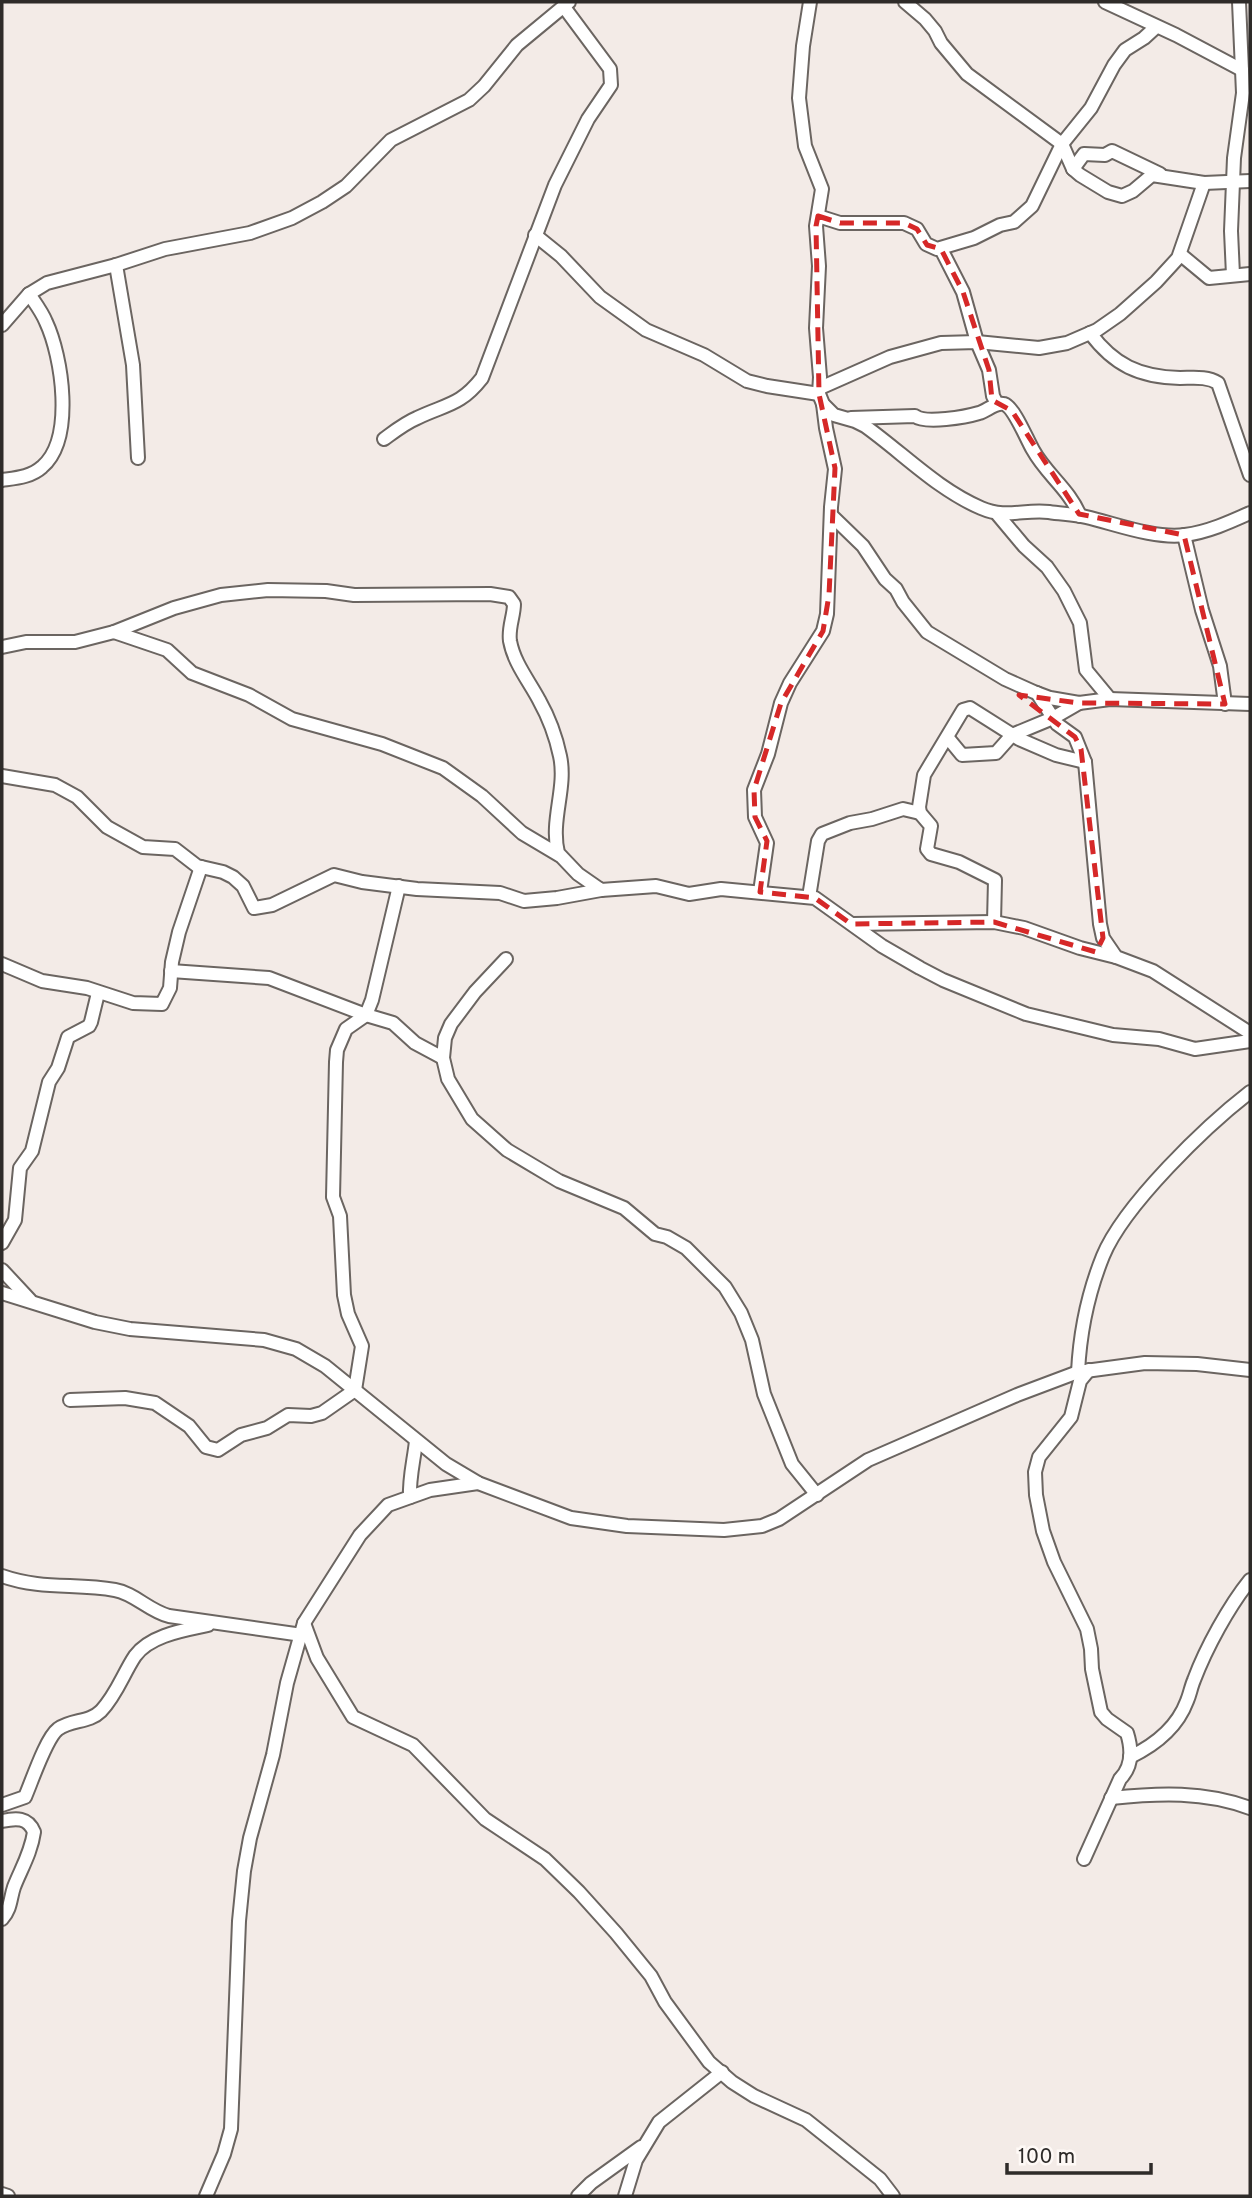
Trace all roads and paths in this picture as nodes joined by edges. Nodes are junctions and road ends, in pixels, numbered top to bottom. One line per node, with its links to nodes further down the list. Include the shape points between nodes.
1 (810, 2): 15 (street, via 799,99 805,146 822,186)
2 (905, 2): 9 (street, via 925,19 967,74)
3 (1106, 2): 6 (street)
4 (1239, 2): 7 (street)
5 (566, 4): 16 (street, via 610,69 611,85 577,140); 19 (street, via 517,45 469,100 391,140 346,186 322,202 269,227 165,249)
6 (1156, 27): 7 (street); 9 (street, via 1125,50 1091,108)
7 (1242, 70): 8 (street)
8 (1247, 95): 12 (street, via 1236,134)
9 (1062, 144): 10 (street); 17 (street, via 1027,212 1014,222)
10 (1073, 169): 11 (street, via 1122,196 1147,178); 11 (street, via 1084,154 1105,156 1112,151)
11 (1161, 175): 14 (street)
12 (1234, 181): 13 (street); 14 (street); 21 (street)
13 (1250, 181)
14 (1204, 183): 18 (street)
15 (818, 216): 17 (street, via 840,223 904,223 917,229 929,246); 26 (street, via 816,328)
16 (535, 235): 26 (street, via 600,297 646,330 704,355 747,381); 29 (street, via 482,379 453,405 420,416)
17 (942, 248): 25 (street, via 963,292)
18 (1180, 254): 21 (street, via 1209,278); 24 (street, via 1120,314)
19 (116, 265): 22 (street, via 47,283); 30 (street, via 133,365)
20 (1250, 274): 21 (street)
21 (1233, 275)
22 (29, 294): 23 (street); 32 (street, via 47,323 53,344 62,422 45,464 27,476)
23 (2, 325)
24 (1090, 333): 25 (street, via 1057,347); 31 (street, via 1118,363 1151,374 1218,383)
25 (977, 342): 26 (street, via 941,343 890,357); 27 (street)
26 (821, 395): 28 (street, via 834,415); 35 (street, via 835,469)
27 (997, 404): 28 (street, via 980,413 936,420 915,416); 36 (street, via 1012,411 1032,450 1070,496)
28 (848, 418): 34 (street, via 886,441 933,481)
29 (384, 439)
30 (138, 458)
31 (1250, 475)
32 (2, 480)
33 (1250, 513): 37 (street)
34 (998, 515): 36 (street, via 1046,512); 41 (street, via 1064,591 1080,623 1086,670)
35 (831, 516): 40 (street, via 863,546 927,632); 55 (street, via 826,623 781,703 754,790 755,817 767,843)
36 (1080, 516): 37 (street, via 1163,535)
37 (1184, 535): 43 (street, via 1220,666)
38 (114, 632): 39 (street, via 75,642); 51 (street, via 167,650 192,673 249,695 292,719 382,744 443,768 522,832); 51 (street, via 213,597 268,590 509,597 514,604 512,646 560,755)
39 (2, 647)
40 (1037, 693): 42 (street); 45 (street)
41 (1111, 699): 42 (street); 43 (street)
42 (1079, 703): 45 (street)
43 (1225, 704): 44 (street)
44 (1250, 704)
45 (1053, 718): 46 (street); 48 (street, via 1075,737)
46 (1012, 735): 47 (street, via 996,753 976,756 962,755); 47 (street, via 970,708 962,711); 48 (street)
47 (948, 738): 50 (street, via 924,775)
48 (1085, 762): 59 (street)
49 (2, 776): 52 (street, via 55,785 85,803 107,827 143,847 175,849)
50 (920, 813): 56 (street, via 902,809 822,834); 57 (street, via 931,826 929,852 995,880)
51 (559, 855): 54 (street)
52 (201, 867): 53 (street, via 239,881 254,908 272,905 334,876); 64 (street)
53 (399, 886): 54 (street, via 500,893 524,901); 66 (street)
54 (601, 890): 55 (street, via 648,886 690,894 721,889)
55 (760, 892): 56 (street)
56 (809, 897): 58 (street)
57 (994, 922): 58 (street); 60 (street)
58 (851, 924): 68 (street, via 932,974 1026,1014 1195,1049)
59 (1103, 938): 60 (street); 61 (street)
60 (1096, 952): 61 (street)
61 (1116, 957): 67 (street, via 1153,971)
62 (506, 959): 69 (street, via 457,1014 445,1038)
63 (2, 964): 65 (street, via 42,981)
64 (171, 971): 65 (street, via 170,988 162,1004 133,1003); 66 (street, via 269,978)
65 (98, 993): 71 (street, via 89,1026 68,1037 49,1083 32,1151 20,1168 15,1220)
66 (366, 1015): 69 (street, via 394,1023 415,1044); 77 (street, via 346,1030 336,1062 333,1197 340,1216 344,1295 362,1346)
67 (1250, 1033)
68 (1250, 1041)
69 (443, 1058): 81 (street, via 444,1069 472,1119 492,1139 559,1181 629,1211 655,1234 686,1248 725,1287 752,1340 764,1394 792,1464)
70 (1250, 1092): 76 (street, via 1156,1181 1104,1254 1084,1318)
71 (2, 1242)
72 (2, 1270): 74 (street)
73 (2, 1293): 74 (street)
74 (31, 1300): 77 (street, via 130,1329 279,1343 325,1366)
75 (1250, 1370): 76 (street, via 1145,1363)
76 (1084, 1371): 81 (street, via 868,1460); 87 (street, via 1071,1417 1040,1457 1036,1495 1054,1562 1087,1629 1101,1712 1127,1733)
77 (355, 1390): 78 (street, via 322,1413 288,1415 218,1450 206,1447 188,1426 155,1403 125,1398); 79 (street)
78 (70, 1400)
79 (416, 1441): 80 (street); 82 (street)
80 (478, 1483): 81 (street, via 595,1523 724,1530 762,1526); 82 (street)
81 (817, 1495)
82 (410, 1497): 86 (street, via 388,1505 359,1535)
83 (2, 1576): 85 (street, via 36,1586 120,1591 159,1613)
84 (1250, 1580): 87 (street, via 1229,1610 1184,1710 1152,1747)
85 (215, 1623): 86 (street); 89 (street, via 162,1638 140,1650 112,1699 92,1718 58,1729 25,1797)
86 (303, 1629): 94 (street, via 353,1717 413,1745 485,1819 553,1867 616,1933 709,2062); 98 (street, via 244,1871 231,2129)
87 (1130, 1757): 88 (street, via 1127,1772)
88 (1111, 1798): 90 (street, via 1175,1793); 92 (street)
89 (2, 1805)
90 (1250, 1808)
91 (2, 1821): 93 (street, via 22,1819 34,1832)
92 (1084, 1859)
93 (2, 1919)
94 (722, 2072): 95 (street, via 659,2122); 101 (street, via 754,2096 806,2120 880,2179)
95 (642, 2146): 99 (street); 100 (street)
96 (2, 2194): 97 (street)
97 (8, 2196)
98 (206, 2196)
99 (578, 2196)
100 (625, 2196)
101 (893, 2196)

